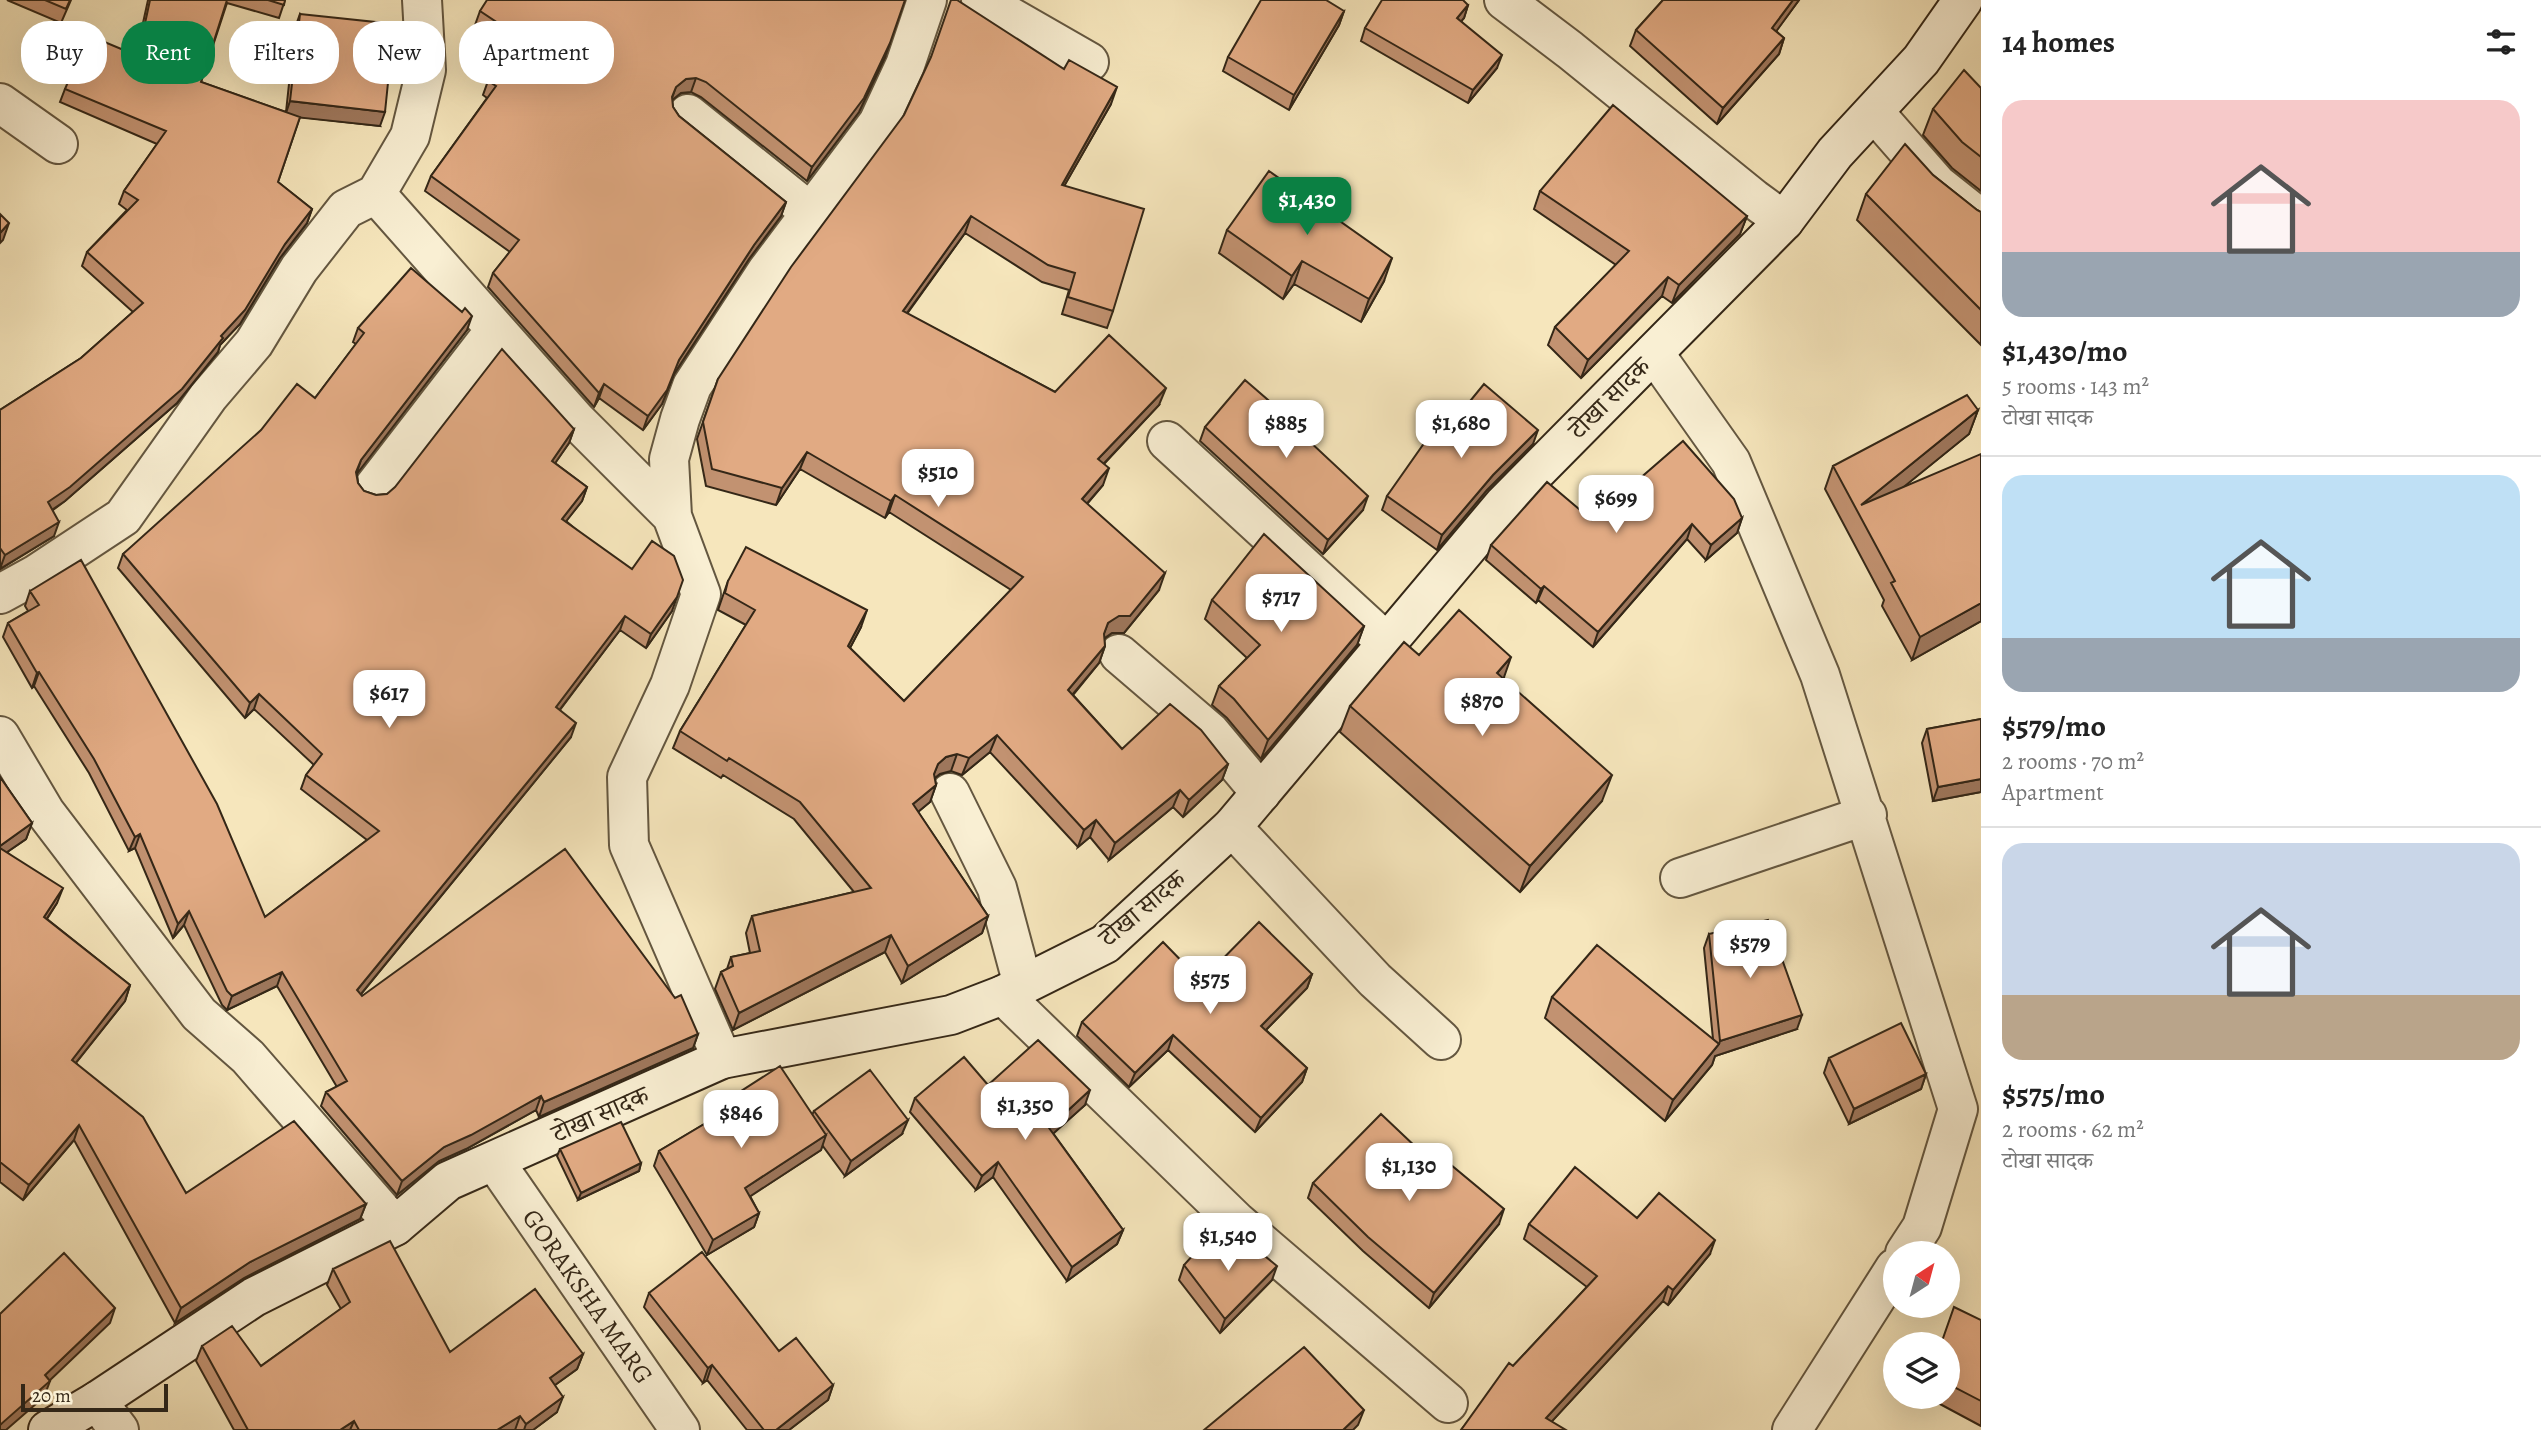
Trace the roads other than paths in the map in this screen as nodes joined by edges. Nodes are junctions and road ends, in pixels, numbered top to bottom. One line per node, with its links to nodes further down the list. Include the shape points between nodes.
1 (422, 0): 11 (street, via 426,70 410,136)
2 (927, 0): 12 (street, via 905,65 878,122)
3 (981, 0): 6 (street)
4 (1504, 0): 14 (street)
5 (1963, 0): 8 (street, टोखा सादक, via 1921,60)
6 (1089, 62)
7 (0, 103): 10 (street)
8 (1874, 112): 13 (street, via 1937,184); 14 (street, टोखा सादक, via 1835,153)
9 (688, 114): 12 (street)
10 (58, 144)
11 (376, 194): 15 (street); 20 (street, via 346,209 306,259 254,343 208,397 123,517)
12 (810, 212): 19 (street, via 692,386 669,459)
13 (1981, 219)
14 (1784, 220): 16 (street, टोखा सादक)
15 (495, 330): 18 (street); 19 (street)
16 (1654, 353): 21 (street, टोखा सादक, via 1504,504); 26 (street, via 1731,462 1820,675)
17 (1167, 441): 21 (street)
18 (373, 488)
19 (672, 516): 31 (street, via 701,594 670,685 627,777 629,845)
20 (0, 593)
21 (1387, 643): 25 (street, टोखा सादक)
22 (1119, 654): 25 (street, via 1210,732)
23 (0, 736): 33 (street, via 46,812 199,1014 248,1057)
24 (950, 793): 29 (street, via 997,888)
25 (1261, 793): 27 (street, टोखा सादक)
26 (1867, 815): 28 (street); 34 (street, via 1958,1109 1922,1227)
27 (1232, 827): 29 (street, टोखा सादक, via 1105,944); 30 (street, via 1375,980)
28 (1680, 878)
29 (1013, 990): 31 (street, टोखा सादक, via 951,1015); 36 (street, via 1237,1222)
30 (1441, 1040)
31 (722, 1059): 32 (street, टोखा सादक)
32 (495, 1162): 33 (street, टोखा सादक, via 448,1181); 39 (street, GORAKSHA MARG)
33 (395, 1226): 37 (street, टोखा सादक, via 254,1297)
34 (1913, 1241)
35 (1883, 1287): 40 (street)
36 (1448, 1403)
37 (108, 1415): 38 (street, टोखा सादक)
38 (48, 1430)
39 (680, 1430)
40 (1793, 1430)

